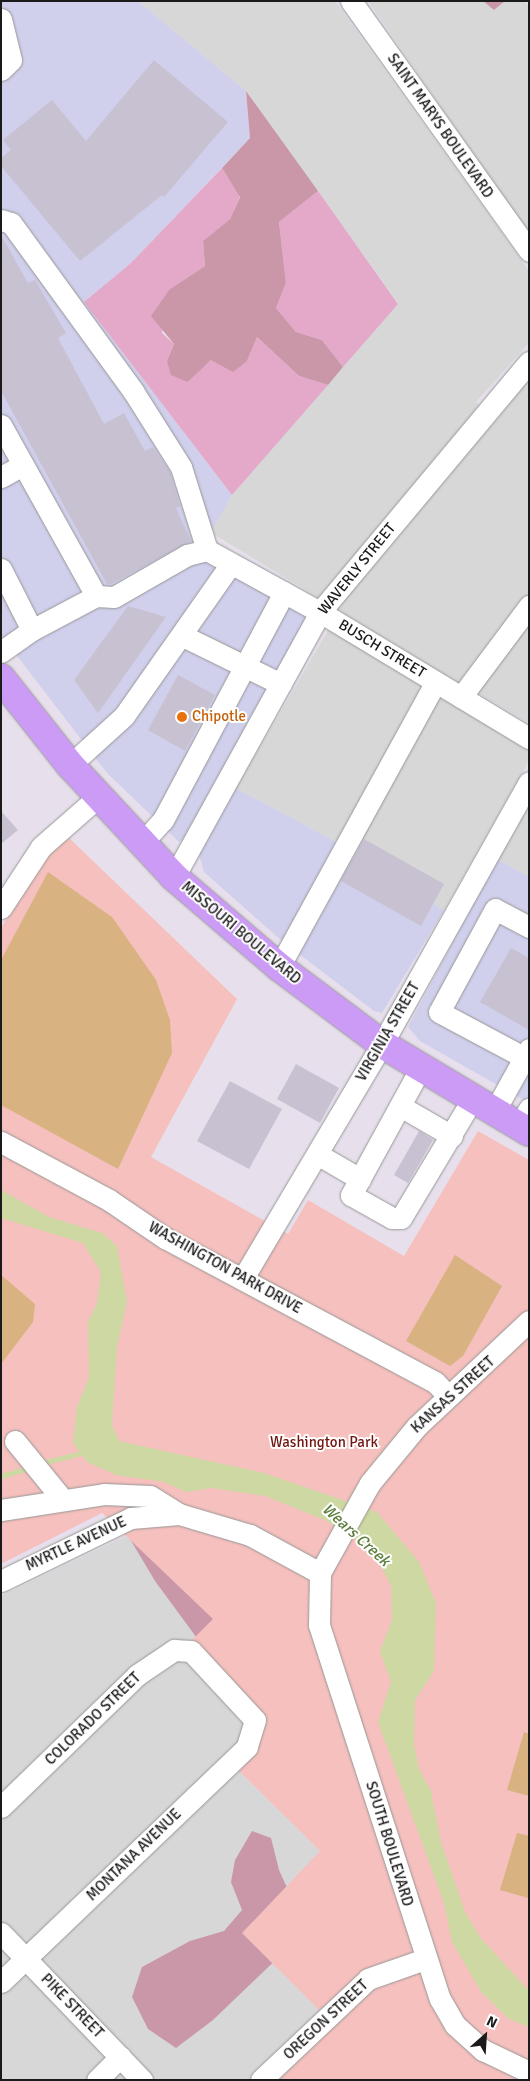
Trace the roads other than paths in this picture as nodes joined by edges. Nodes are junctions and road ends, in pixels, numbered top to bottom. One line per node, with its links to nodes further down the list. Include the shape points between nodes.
1 (354, 3): 5 (street, SAINT MARYS BOULEVARD)
2 (1, 19): 3 (street)
3 (6, 65)
4 (1, 220): 10 (street, via 18,233 133,391 176,459)
5 (529, 251)
6 (529, 362): 16 (street, WAVERLY STREET)
7 (1, 425): 8 (street)
8 (23, 465): 9 (street); 14 (street)
9 (1, 476)
10 (207, 550): 11 (street, BUSCH STREET); 14 (street, via 187,555 114,597)
11 (231, 564): 13 (street, BUSCH STREET); 18 (street)
12 (1, 569): 17 (street)
13 (284, 592): 16 (street, BUSCH STREET); 20 (street)
14 (96, 596): 17 (street)
15 (529, 606): 24 (street)
16 (320, 612): 21 (street, BUSCH STREET); 22 (street, WAVERLY STREET)
17 (32, 630): 19 (street)
18 (183, 636): 20 (street); 26 (street, via 124,716)
19 (1, 652)
20 (242, 668): 22 (street); 29 (street, via 163,820)
21 (436, 682): 24 (street, BUSCH STREET); 35 (street)
22 (280, 684): 30 (street, WAVERLY STREET)
23 (3, 686): 26 (main road, MISSOURI BOULEVARD)
24 (461, 697): 25 (street, BUSCH STREET)
25 (529, 738)
26 (70, 765): 28 (main road, MISSOURI BOULEVARD)
27 (529, 782): 31 (street, VIRGINIA STREET)
28 (98, 797): 29 (main road, MISSOURI BOULEVARD); 32 (street, via 41,847)
29 (142, 843): 30 (main road, MISSOURI BOULEVARD)
30 (174, 877): 35 (main road, MISSOURI BOULEVARD)
31 (467, 893): 33 (street); 36 (street, VIRGINIA STREET)
32 (1, 908)
33 (495, 909): 34 (street); 37 (street)
34 (529, 927)
35 (279, 967): 38 (main road, MISSOURI BOULEVARD)
36 (424, 968): 37 (street); 38 (street, VIRGINIA STREET)
37 (454, 985): 39 (street, via 439,1012)
38 (382, 1044): 40 (main road, MISSOURI BOULEVARD); 46 (street, VIRGINIA STREET)
39 (527, 1056): 42 (street)
40 (420, 1069): 41 (street); 42 (main road, MISSOURI BOULEVARD)
41 (400, 1106): 44 (street); 47 (street)
42 (483, 1106): 43 (main road, MISSOURI BOULEVARD); 44 (street)
43 (525, 1122)
44 (452, 1136): 47 (street, via 401,1218 392,1218 351,1195)
45 (1, 1142): 48 (street, WASHINGTON PARK DRIVE, via 109,1200 165,1238)
46 (317, 1154): 47 (street); 48 (street, VIRGINIA STREET)
47 (360, 1179)
48 (243, 1278): 50 (street, WASHINGTON PARK DRIVE, via 435,1382)
49 (529, 1321): 50 (street, KANSAS STREET, via 508,1345)
50 (448, 1396): 55 (street, KANSAS STREET, via 370,1483)
51 (15, 1441): 52 (street)
52 (63, 1500): 53 (street); 54 (street, via 104,1494 150,1496)
53 (1, 1510)
54 (179, 1514): 55 (street, MYRTLE AVENUE, via 250,1535); 56 (street, MYRTLE AVENUE, via 131,1518)
55 (320, 1574): 61 (street, SOUTH BOULEVARD, via 320,1625)
56 (1, 1581)
57 (255, 1720): 58 (street, COLORADO STREET, via 191,1651 174,1650 137,1675); 60 (street, MONTANA AVENUE, via 247,1746)
58 (1, 1807)
59 (1, 1933): 60 (street, PIKE STREET)
60 (26, 1959): 62 (street, MONTANA AVENUE); 63 (street, PIKE STREET)
61 (424, 1959): 64 (street, SOUTH BOULEVARD, via 455,2026 483,2050); 67 (street, OREGON STREET, via 368,1979)
62 (1, 1982)
63 (120, 2057): 65 (street); 66 (street, PIKE STREET)
64 (529, 2072)
65 (97, 2080)
66 (142, 2080)
67 (260, 2080)

